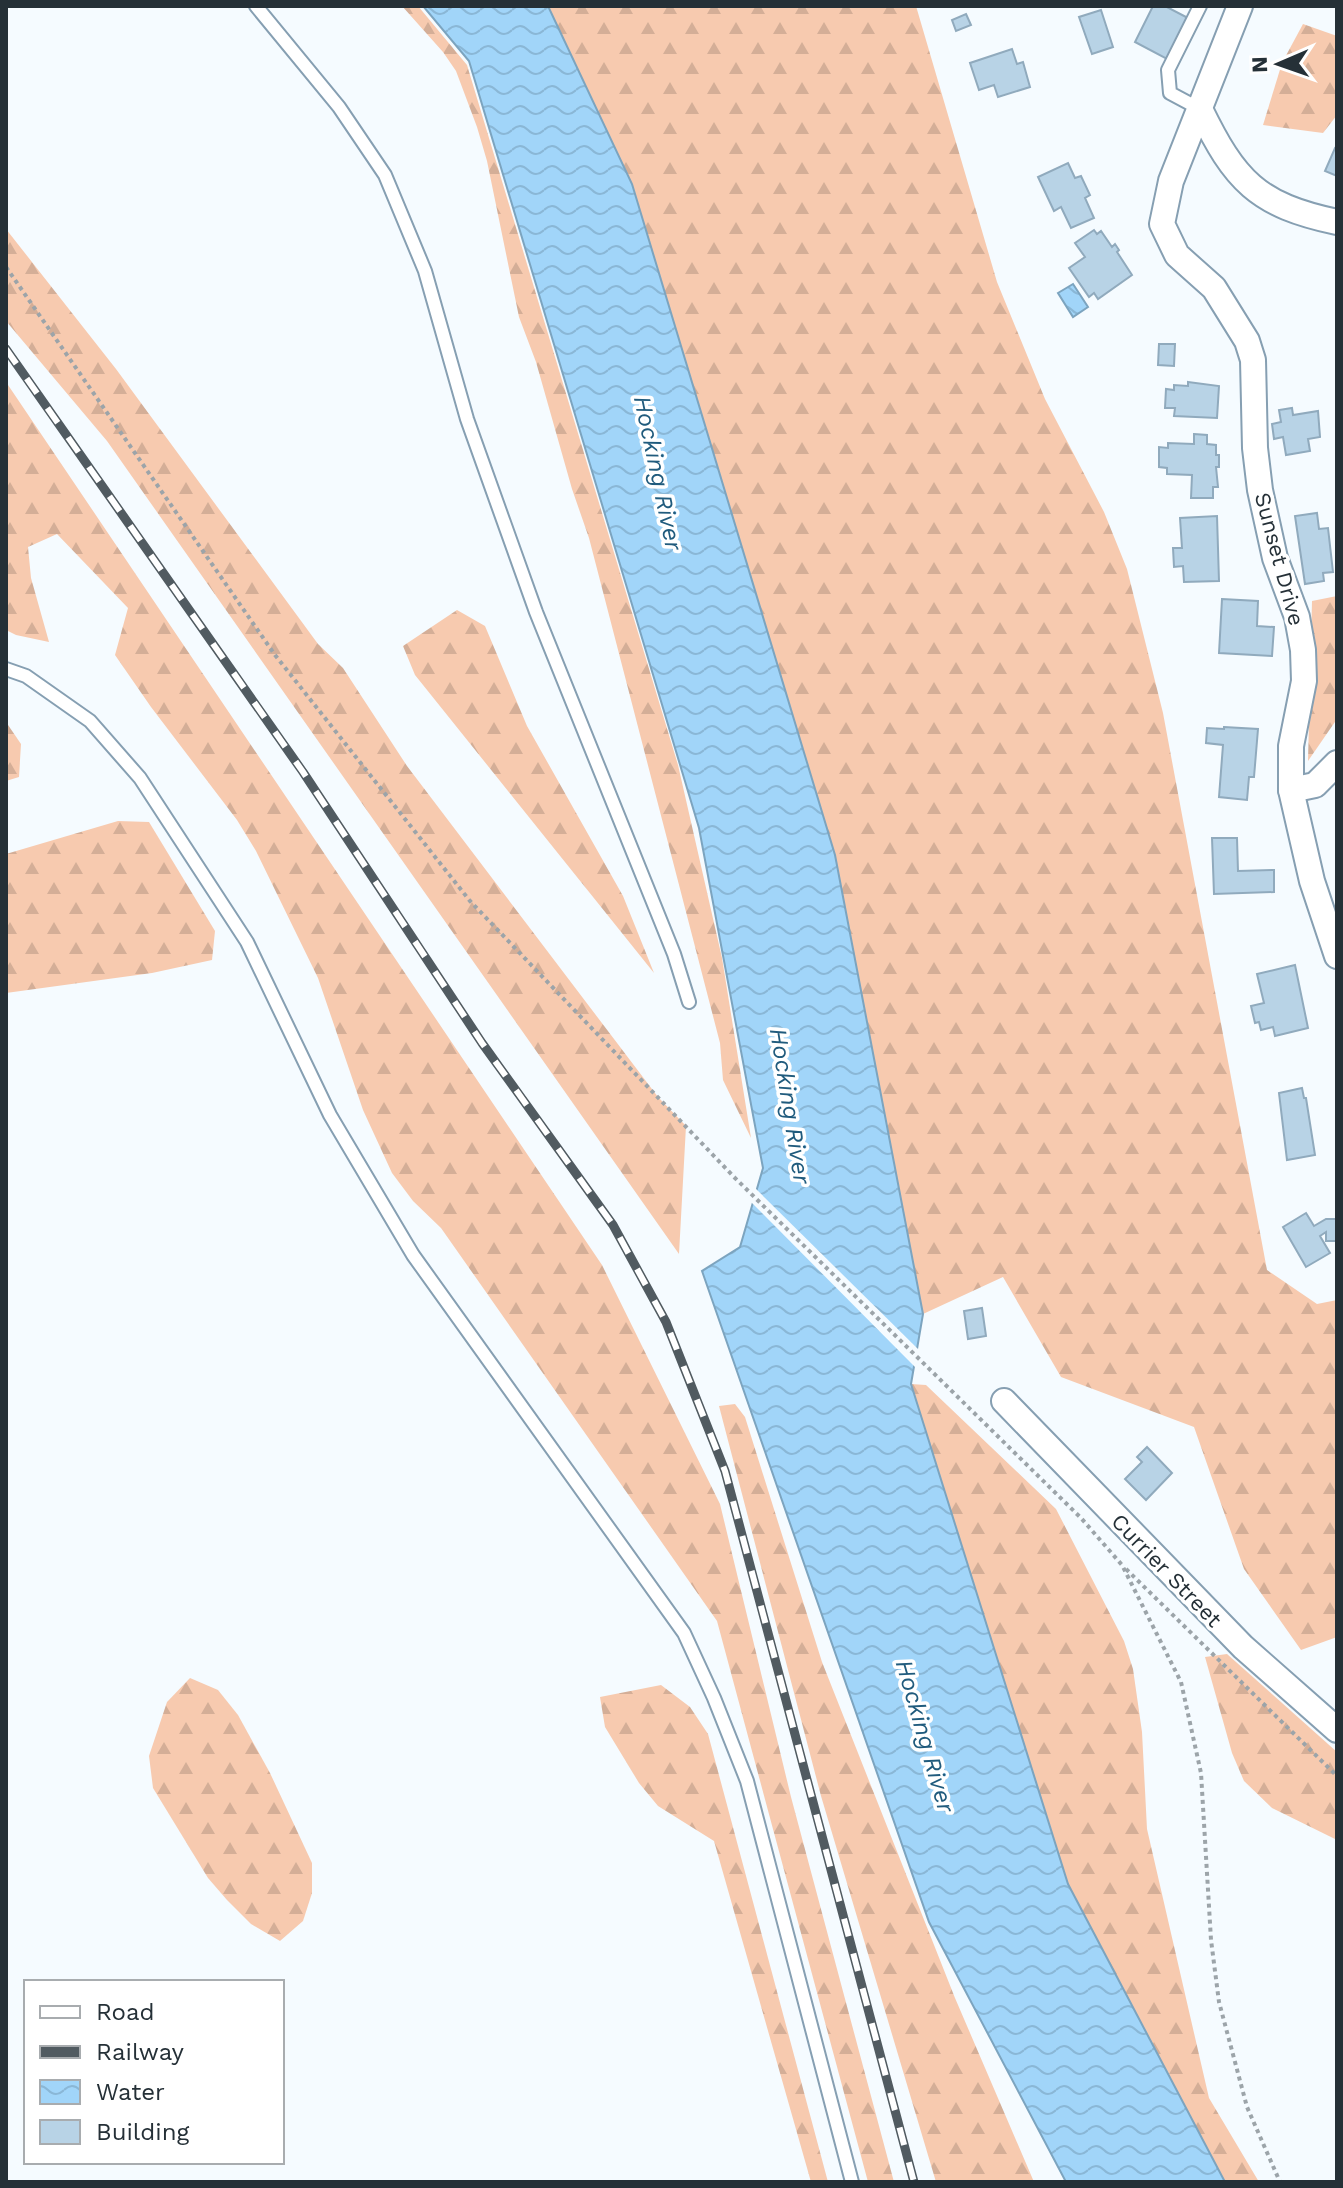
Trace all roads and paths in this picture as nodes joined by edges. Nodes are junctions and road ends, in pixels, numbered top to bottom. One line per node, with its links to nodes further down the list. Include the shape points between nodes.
1 (256, 6): 11 (lane, via 339,107 385,175 425,271 467,419 536,612)
2 (1200, 6): 4 (lane, via 1168,70 1170,93)
3 (1236, 7): 4 (street, Sunset Drive)
4 (1200, 109): 5 (street, via 1218,146 1258,193 1309,216); 9 (street, Sunset Drive, via 1171,181 1162,224 1177,255 1214,288 1253,360 1260,490 1303,650)
5 (1337, 222)
6 (6, 267): 13 (path, via 275,655 470,901 735,1178 1081,1518)
7 (6, 669): 16 (lane, via 26,676 90,721 140,778 247,942 330,1115 413,1255 684,1633 747,1781)
8 (1337, 763): 9 (street, via 1315,785)
9 (1291, 790): 10 (street, Sunset Drive, via 1308,867)
10 (1337, 956)
11 (689, 1002)
12 (1004, 1401): 14 (street, Currier Street, via 1243,1647)
13 (1122, 1565): 15 (path); 17 (path, via 1181,1682 1201,1773 1219,2002 1247,2107)
14 (1337, 1730)
15 (1337, 1776)
16 (852, 2182)
17 (1280, 2182)

